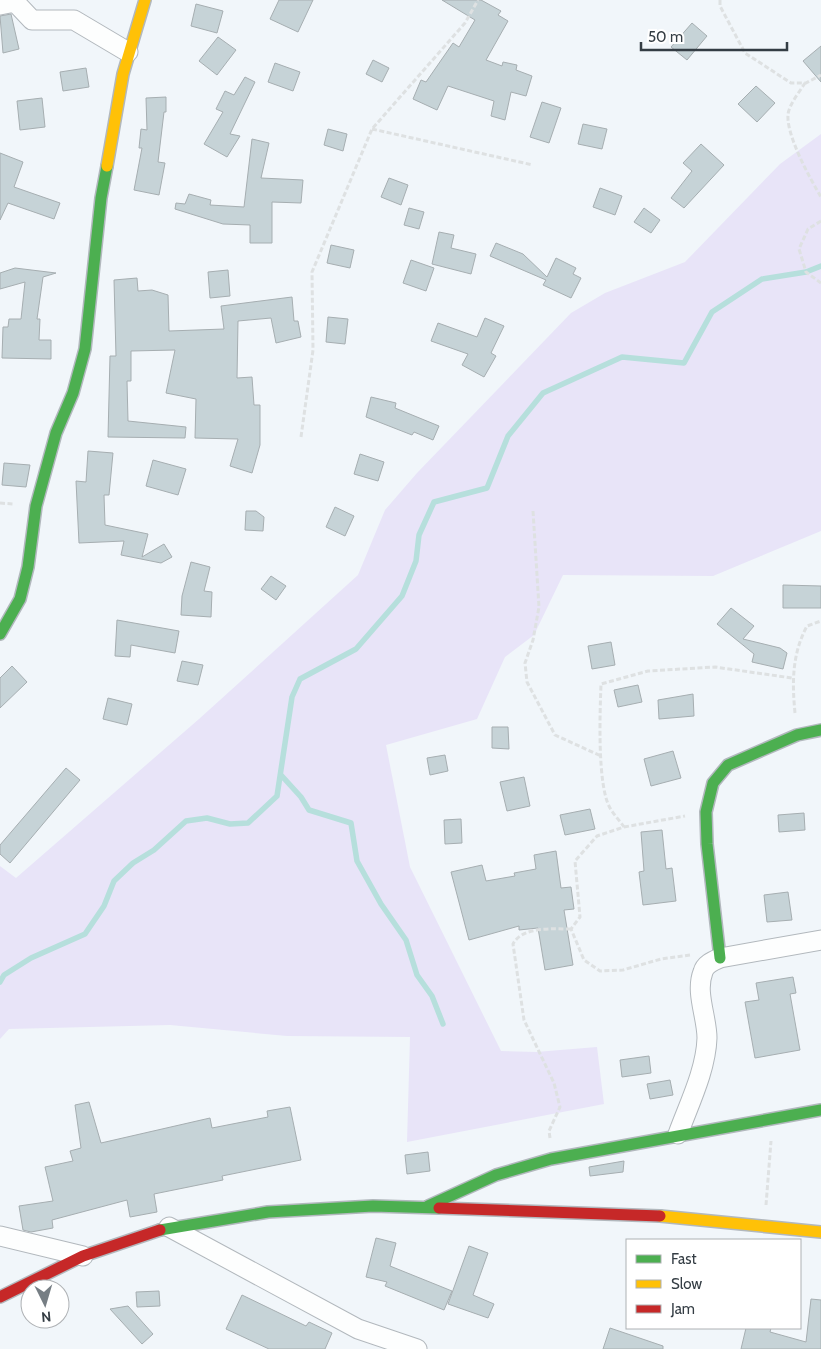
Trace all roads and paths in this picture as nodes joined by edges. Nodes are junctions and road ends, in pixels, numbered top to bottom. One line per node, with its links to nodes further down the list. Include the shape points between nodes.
1 (145, 0): 5 (street)
2 (478, 0): 8 (path, via 465,23)
3 (720, 0): 7 (path, via 720,6 745,53 791,83)
4 (0, 5): 5 (street, via 15,2 32,20 74,20)
5 (128, 52): 16 (street, via 101,198 85,349 73,392 56,432 36,506 20,599)
6 (821, 75): 7 (path)
7 (806, 82): 10 (path, via 788,111 789,130 807,175)
8 (372, 129): 9 (path); 13 (path, via 312,272 312,350)
9 (532, 165)
10 (821, 198)
11 (821, 221): 12 (path, via 808,229 799,249 806,272)
12 (821, 284)
13 (301, 437)
14 (533, 511): 20 (path, via 539,607 525,663 527,682 555,735)
15 (821, 621): 17 (path, via 807,626 798,642)
16 (0, 634)
17 (792, 678): 19 (path); 20 (path, via 715,667 648,671 601,684 599,731)
18 (821, 730): 19 (street)
19 (798, 735): 21 (street, via 728,765 713,783)
20 (602, 756): 22 (path, via 609,807)
21 (706, 812): 22 (path); 25 (street)
22 (624, 827): 23 (path, via 597,836 575,861 580,917)
23 (571, 929): 25 (path, via 584,960 600,971 623,970 662,959); 28 (path, via 533,932 516,939 513,944 524,1020 554,1082 560,1107)
24 (821, 940): 25 (street)
25 (719, 951): 29 (street, via 702,972 707,1036 705,1059)
26 (821, 1110): 27 (street)
27 (772, 1119): 29 (street); 31 (path)
28 (549, 1131)
29 (678, 1134): 30 (street, via 551,1159 496,1175)
30 (423, 1208): 31 (street, via 688,1216); 32 (street, via 373,1206 268,1212)
31 (764, 1225): 33 (street)
32 (169, 1227): 35 (street); 37 (street, via 358,1329)
33 (821, 1232)
34 (0, 1236): 35 (street)
35 (83, 1256): 36 (street)
36 (0, 1297)
37 (416, 1349)

